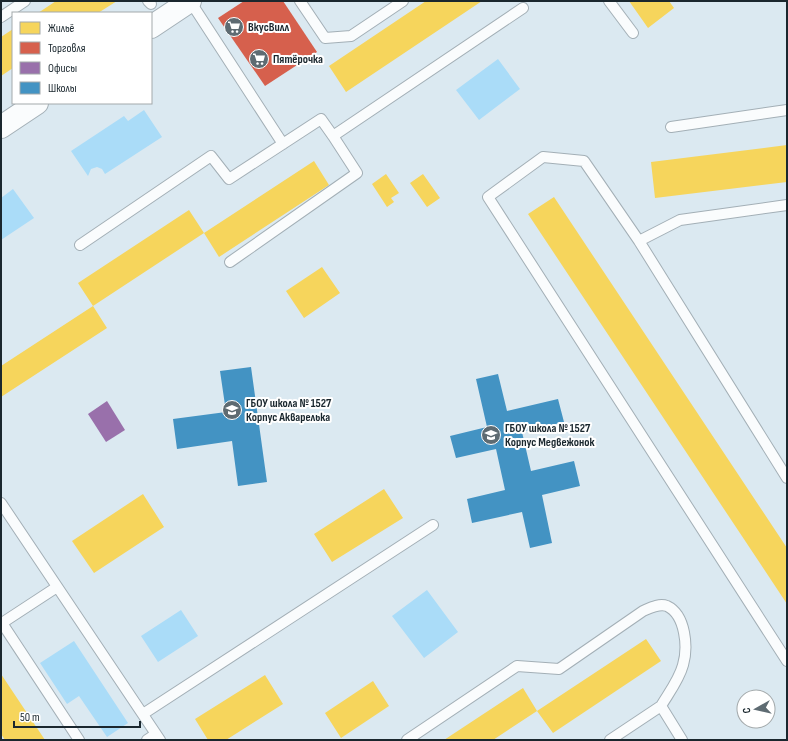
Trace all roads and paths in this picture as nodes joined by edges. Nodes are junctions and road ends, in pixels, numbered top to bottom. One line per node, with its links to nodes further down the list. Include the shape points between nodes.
1 (25, 1): 7 (lane)
2 (190, 1): 8 (street); 15 (lane)
3 (300, 1): 4 (lane, via 325,38 350,36)
4 (403, 1)
5 (609, 1): 9 (lane)
6 (523, 8): 14 (lane)
7 (1, 16)
8 (152, 26)
9 (633, 33)
10 (36, 104): 12 (street)
11 (787, 110): 13 (lane)
12 (1, 127)
13 (671, 127)
14 (333, 136): 15 (lane, via 321,119); 19 (lane, via 357,173)
15 (283, 144): 18 (lane, via 229,179 211,156)
16 (787, 205): 17 (lane, via 680,220)
17 (639, 240): 20 (lane); 25 (lane, via 584,161 543,157 488,197)
18 (80, 245)
19 (230, 262)
20 (787, 478)
21 (1, 504): 23 (lane)
22 (433, 525): 27 (lane)
23 (57, 587): 24 (lane); 27 (lane)
24 (2, 623): 29 (lane)
25 (787, 661)
26 (660, 706): 31 (lane, via 683,666 685,634 679,618 667,606 656,605 643,611 559,669 517,666); 32 (lane); 33 (lane)
27 (143, 714): 28 (lane)
28 (158, 737): 30 (lane)
29 (79, 740)
30 (147, 740)
31 (407, 740)
32 (610, 740)
33 (682, 740)

